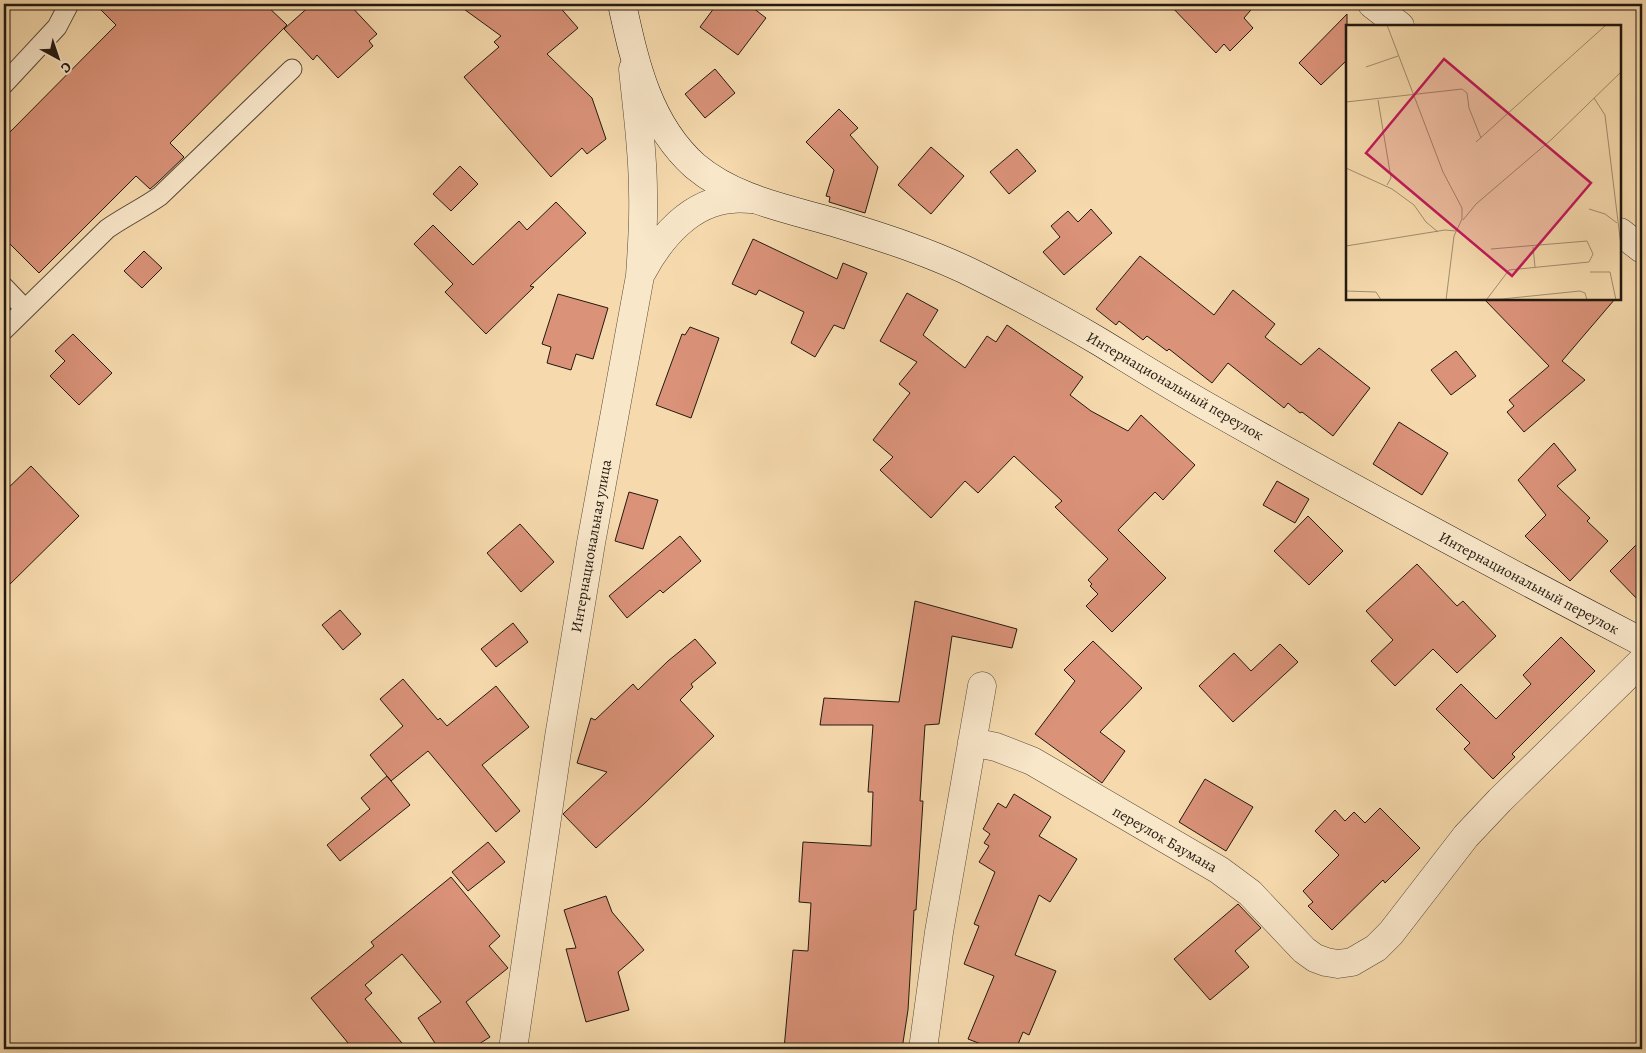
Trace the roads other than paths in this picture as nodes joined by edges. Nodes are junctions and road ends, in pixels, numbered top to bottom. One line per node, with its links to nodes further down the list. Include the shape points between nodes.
1 (69, 4): 7 (lane, via 58,27)
2 (622, 4): 5 (street, Интернациональная улица)
3 (1372, 4): 4 (street)
4 (1399, 25)
5 (630, 41): 8 (street, Интернациональная улица, via 648,100 669,137); 12 (street, Интернациональная улица, via 643,182)
6 (292, 68): 14 (lane, via 160,196 108,229)
7 (4, 84)
8 (694, 164): 9 (street, Интернациональный переулок, via 719,183)
9 (753, 199): 12 (street, via 717,202 688,216 663,239); 16 (street, Интернациональный переулок, via 873,235 976,275 1097,340 1203,404 1361,492)
10 (1621, 233): 11 (street)
11 (1642, 249)
12 (640, 276): 20 (street, Интернациональная улица, via 590,543)
13 (4, 287): 14 (lane)
14 (25, 308): 15 (lane)
15 (4, 330)
16 (1642, 642)
17 (1642, 661): 19 (street, переулок Баумана, via 1473,828 1376,948 1352,962 1338,964 1315,958 1304,950 1250,893 1219,870 1032,761)
18 (982, 686): 19 (street)
19 (972, 742): 21 (street, via 939,932)
20 (513, 1049)
21 (923, 1049)

